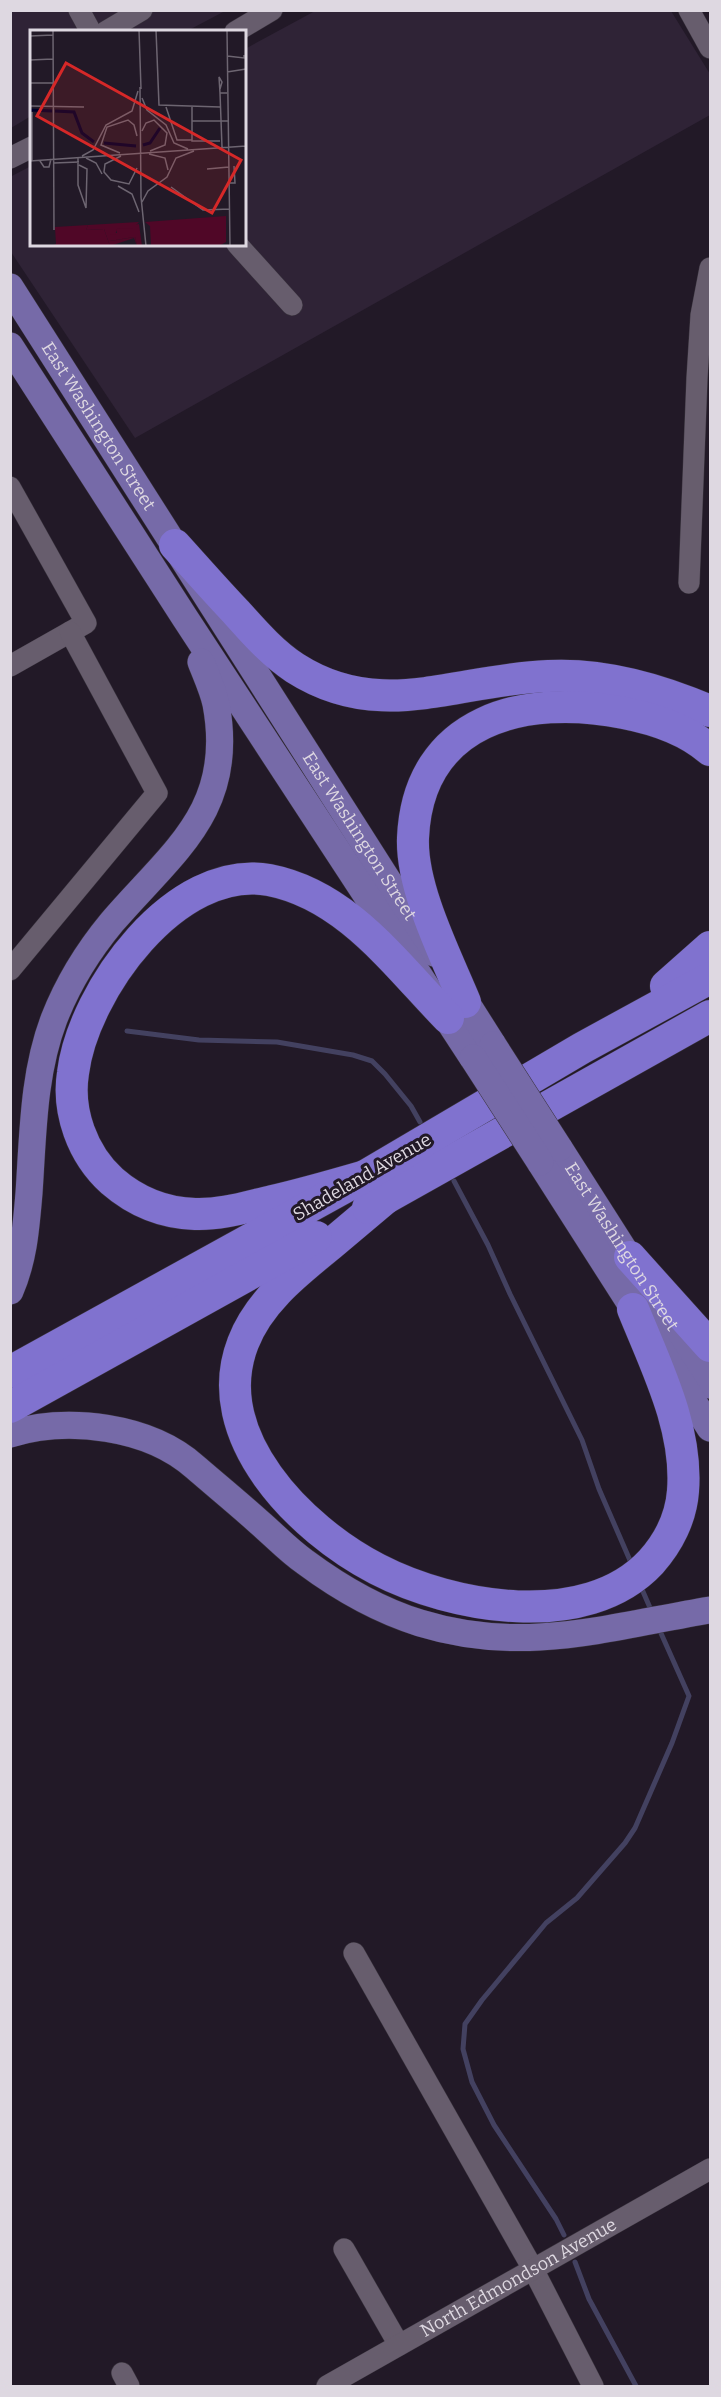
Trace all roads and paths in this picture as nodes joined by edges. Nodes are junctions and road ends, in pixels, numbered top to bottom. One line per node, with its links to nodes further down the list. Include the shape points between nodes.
1 (79, 10): 5 (street)
2 (142, 10): 6 (street)
3 (272, 10): 7 (street)
4 (688, 10): 8 (street)
5 (90, 30)
6 (108, 30)
7 (238, 30)
8 (711, 48)
9 (30, 148): 10 (street)
10 (10, 158)
11 (239, 246): 14 (street)
12 (711, 268): 18 (street, via 701,315)
13 (10, 287): 17 (main road, East Washington Street)
14 (292, 304)
15 (10, 346): 19 (main road, East Washington Street)
16 (10, 488): 20 (street, via 86,623)
17 (175, 545): 22 (highway, via 279,656 315,678 353,693 407,696 518,677 573,676 650,688); 27 (main road, East Washington Street)
18 (689, 583)
19 (185, 618): 27 (main road, East Washington Street); 35 (main road, via 215,701 220,741 216,779 206,809 189,836 96,943 54,1020 40,1067 26,1236)
20 (70, 632): 21 (street); 25 (street, via 157,793)
21 (10, 666)
22 (711, 711)
23 (711, 750): 27 (highway, via 658,722 581,707 534,708 499,715 468,731 450,747 432,768 424,787 413,841 423,895)
24 (711, 947): 30 (highway)
25 (10, 970)
26 (711, 978): 30 (highway, Shadeland Avenue)
27 (456, 1010): 32 (main road, East Washington Street, bridge); 33 (highway, via 332,905 300,889 252,879 213,886 192,896 148,931 127,955 83,1034 72,1072 74,1115 86,1148 99,1168 135,1198 168,1211 211,1214 284,1199)
28 (711, 1016): 31 (highway, Shadeland Avenue)
29 (711, 1033): 31 (highway)
30 (582, 1048): 33 (highway, Shadeland Avenue)
31 (617, 1069): 33 (highway, Shadeland Avenue)
32 (550, 1155): 34 (main road, East Washington Street); 36 (main road, East Washington Street)
33 (376, 1187): 36 (highway, via 251,1325 242,1344 235,1390 238,1418 249,1447 284,1496 324,1534 398,1579 472,1601 560,1604 584,1601 614,1590 634,1578 657,1555 679,1513 682,1461 667,1393); 38 (highway, Shadeland Avenue); 40 (highway, Shadeland Avenue)
34 (630, 1257): 37 (highway); 39 (main road, East Washington Street)
35 (10, 1291)
36 (633, 1309): 41 (main road, East Washington Street)
37 (711, 1346)
38 (10, 1372)
39 (711, 1385)
40 (10, 1407)
41 (711, 1428)
42 (10, 1434): 43 (main road, via 42,1427 83,1425 130,1434 168,1449 208,1477 303,1562 330,1580 378,1607 438,1628 501,1638 556,1638)
43 (711, 1611)
44 (354, 1953): 47 (street)
45 (711, 2169): 47 (street, North Edmondson Avenue)
46 (344, 2249): 48 (street)
47 (533, 2269): 48 (street, North Edmondson Avenue); 50 (street)
48 (399, 2345): 49 (street, North Edmondson Avenue)
49 (327, 2386)
50 (593, 2386)

